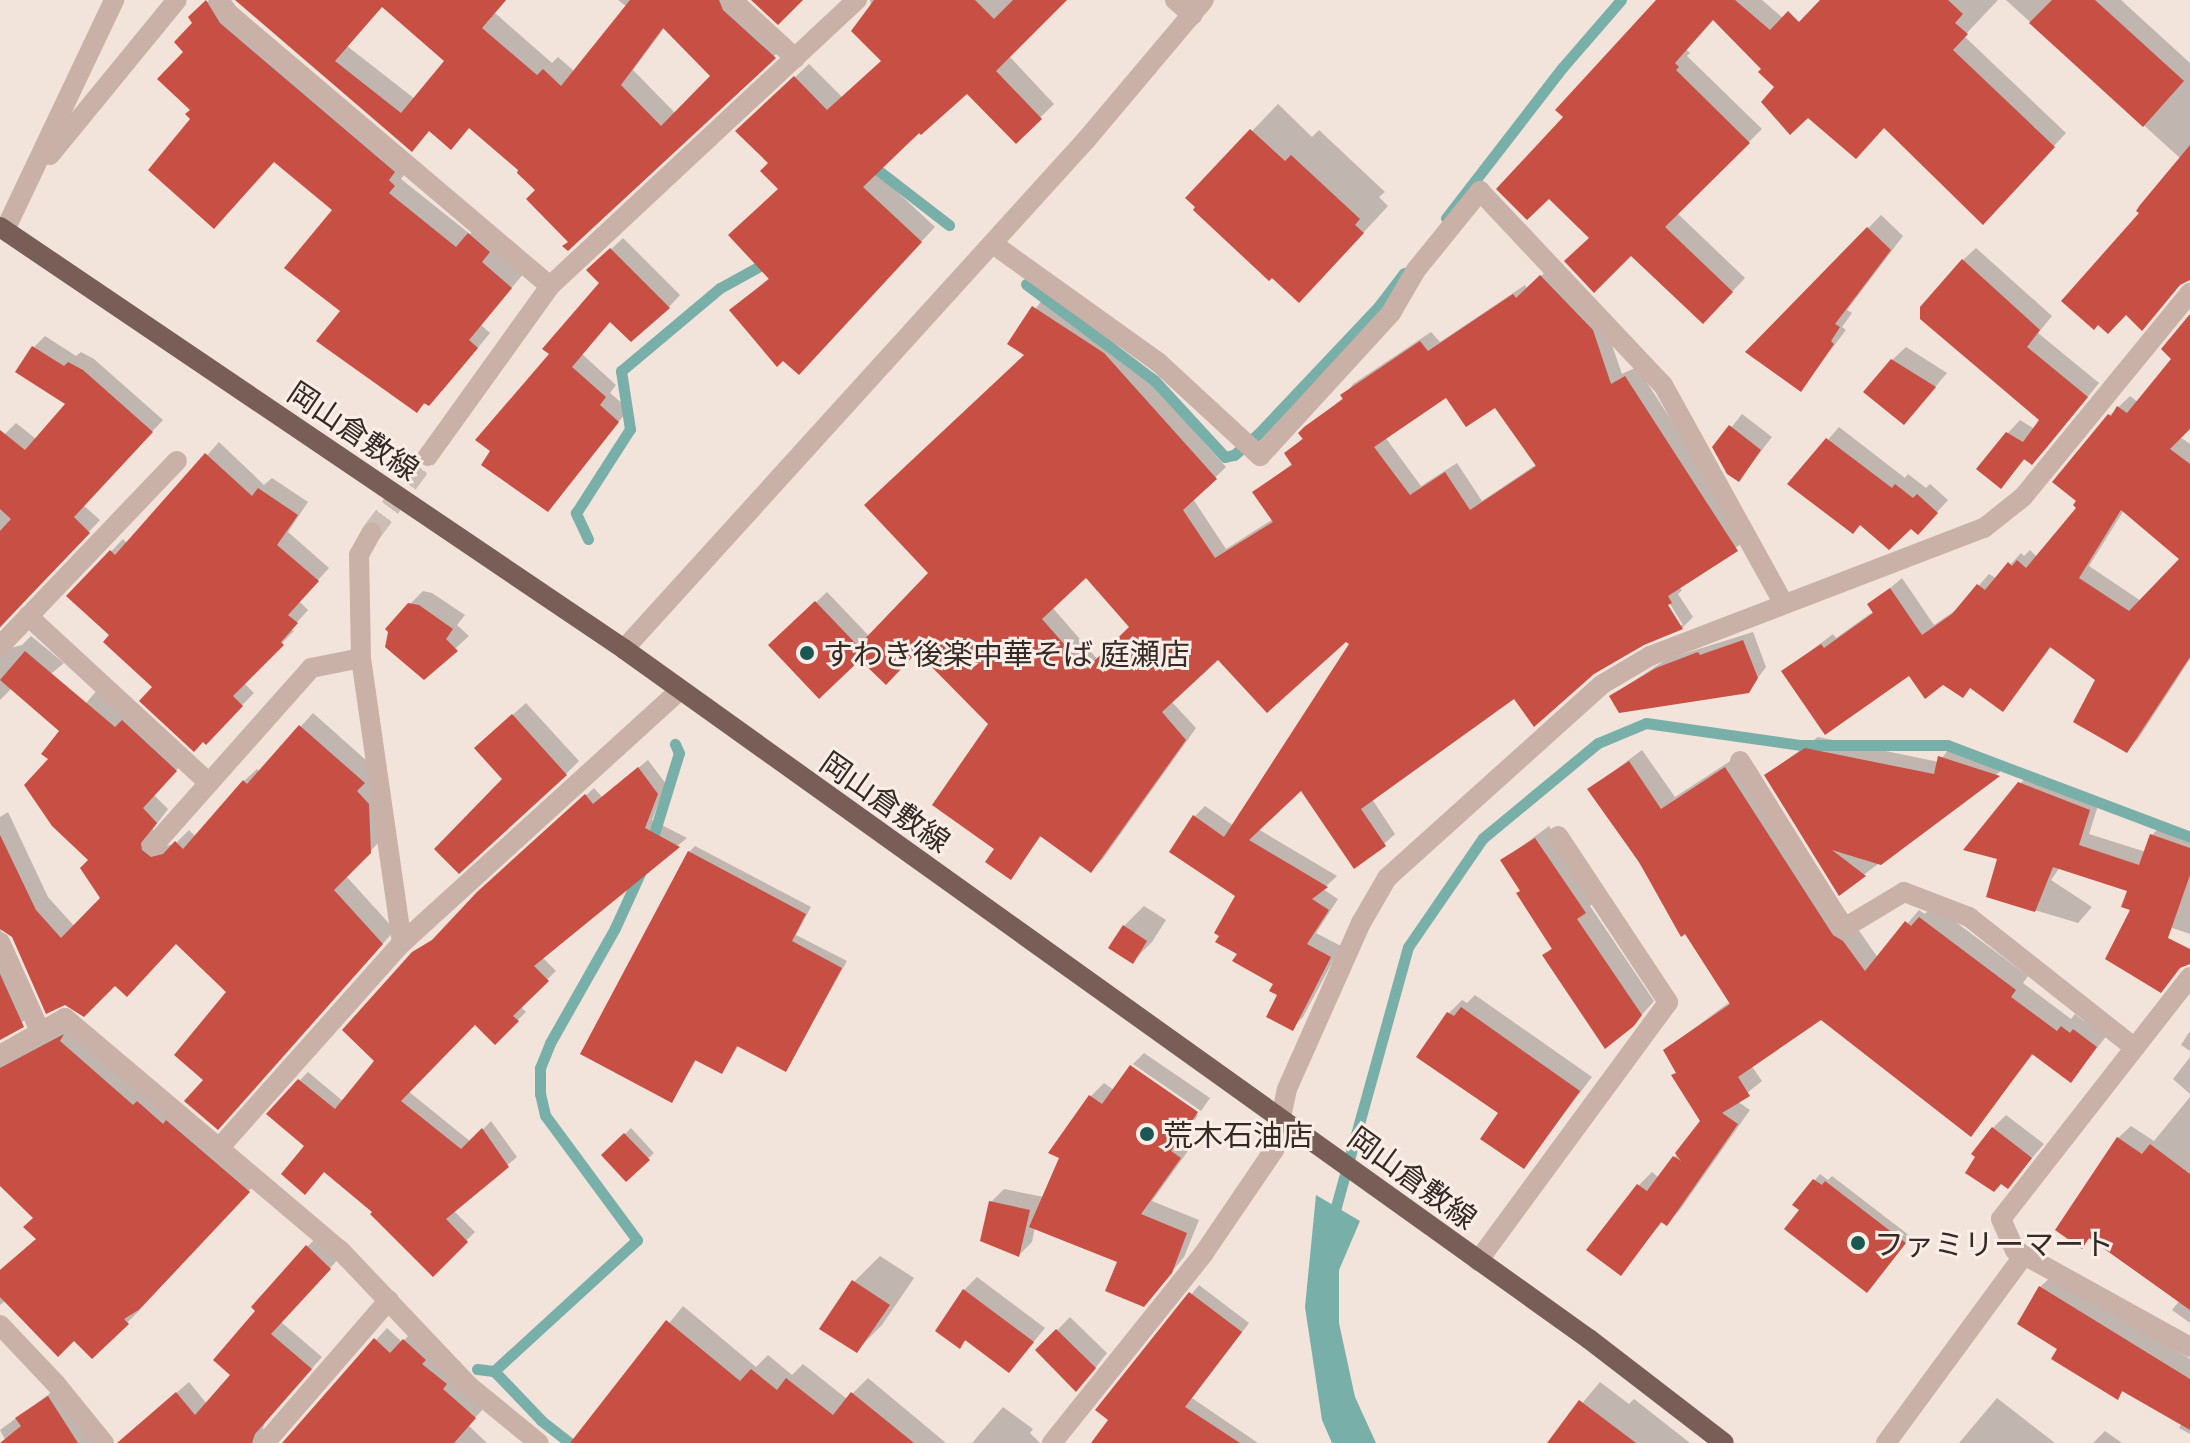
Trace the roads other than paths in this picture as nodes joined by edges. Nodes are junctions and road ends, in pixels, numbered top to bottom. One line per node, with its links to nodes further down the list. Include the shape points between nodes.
1 (114, 0): 9 (street)
2 (177, 0): 9 (street)
3 (219, 0): 12 (street)
4 (732, 0): 8 (street)
5 (857, 0): 8 (street)
6 (1175, 0): 7 (street)
7 (1198, 7): 11 (street)
8 (795, 58): 12 (street)
9 (24, 190): 10 (street)
10 (2, 228): 20 (main road, 岡山倉敷線)
11 (993, 244): 17 (street, via 1158,362 1260,456 1391,313 1416,270 1480,191 1663,385); 20 (street)
12 (550, 286): 14 (street)
13 (2190, 293): 17 (street, via 2023,497 1984,528)
14 (428, 456)
15 (177, 461): 18 (street)
16 (372, 532): 21 (street, via 359,555)
17 (1784, 604): 33 (street, via 1650,656 1601,685 1387,878 1361,923 1287,1089)
18 (28, 616): 19 (street); 24 (street)
19 (0, 646)
20 (624, 649): 22 (main road, 岡山倉敷線)
21 (361, 658): 24 (street, via 311,668); 28 (street)
22 (679, 691): 28 (street); 33 (main road, 岡山倉敷線)
23 (1740, 761): 31 (street, via 1844,928 1904,892 1969,917)
24 (209, 783): 26 (street)
25 (1558, 836): 36 (street, via 1668,1002)
26 (154, 845)
27 (0, 942): 30 (street)
28 (402, 943): 34 (street)
29 (2190, 977): 31 (street)
30 (40, 1031): 32 (street); 34 (street, via 65,1018)
31 (2135, 1048): 35 (street, via 2001,1219 2015,1250)
32 (0, 1055)
33 (1281, 1120): 36 (main road, 岡山倉敷線); 43 (street, via 1274,1150 1204,1253)
34 (220, 1147): 37 (street, via 340,1250)
35 (2024, 1255): 39 (street); 45 (street)
36 (1478, 1261): 44 (main road, 岡山倉敷線)
37 (389, 1300): 41 (street); 42 (street, via 469,1386)
38 (0, 1325): 40 (street)
39 (2190, 1347)
40 (104, 1443)
41 (265, 1443)
42 (539, 1443)
43 (1052, 1443)
44 (1724, 1443)
45 (1886, 1443)

